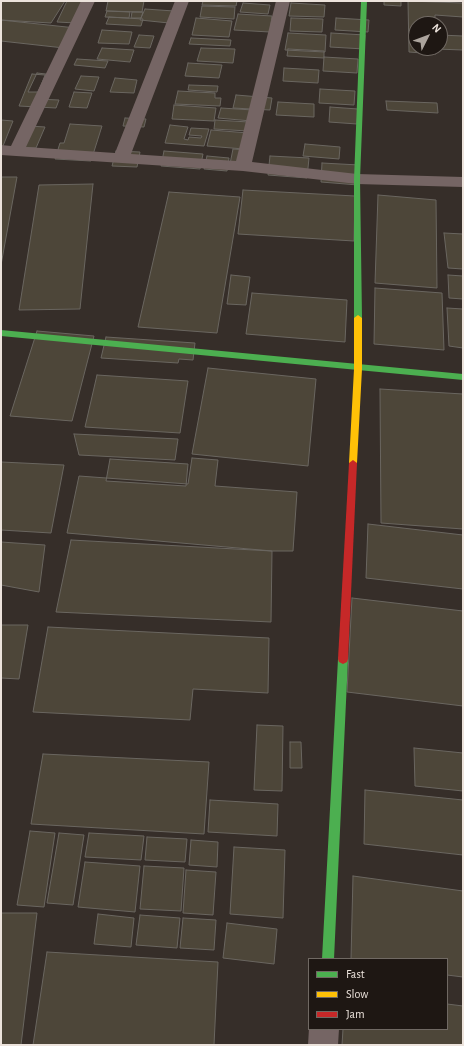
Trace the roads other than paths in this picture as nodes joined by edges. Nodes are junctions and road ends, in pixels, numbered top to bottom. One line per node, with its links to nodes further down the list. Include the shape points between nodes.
1 (88, 1): 5 (street)
2 (182, 1): 6 (street)
3 (283, 1): 7 (street)
4 (364, 1): 8 (street)
5 (9, 151): 6 (street)
6 (121, 158): 7 (street)
7 (243, 166): 8 (street)
8 (357, 179): 9 (street); 11 (street)
9 (463, 182)
10 (1, 333): 11 (street)
11 (358, 369): 12 (street); 13 (street)
12 (463, 378)
13 (328, 958)
14 (324, 1030): 15 (street)
15 (323, 1045)

